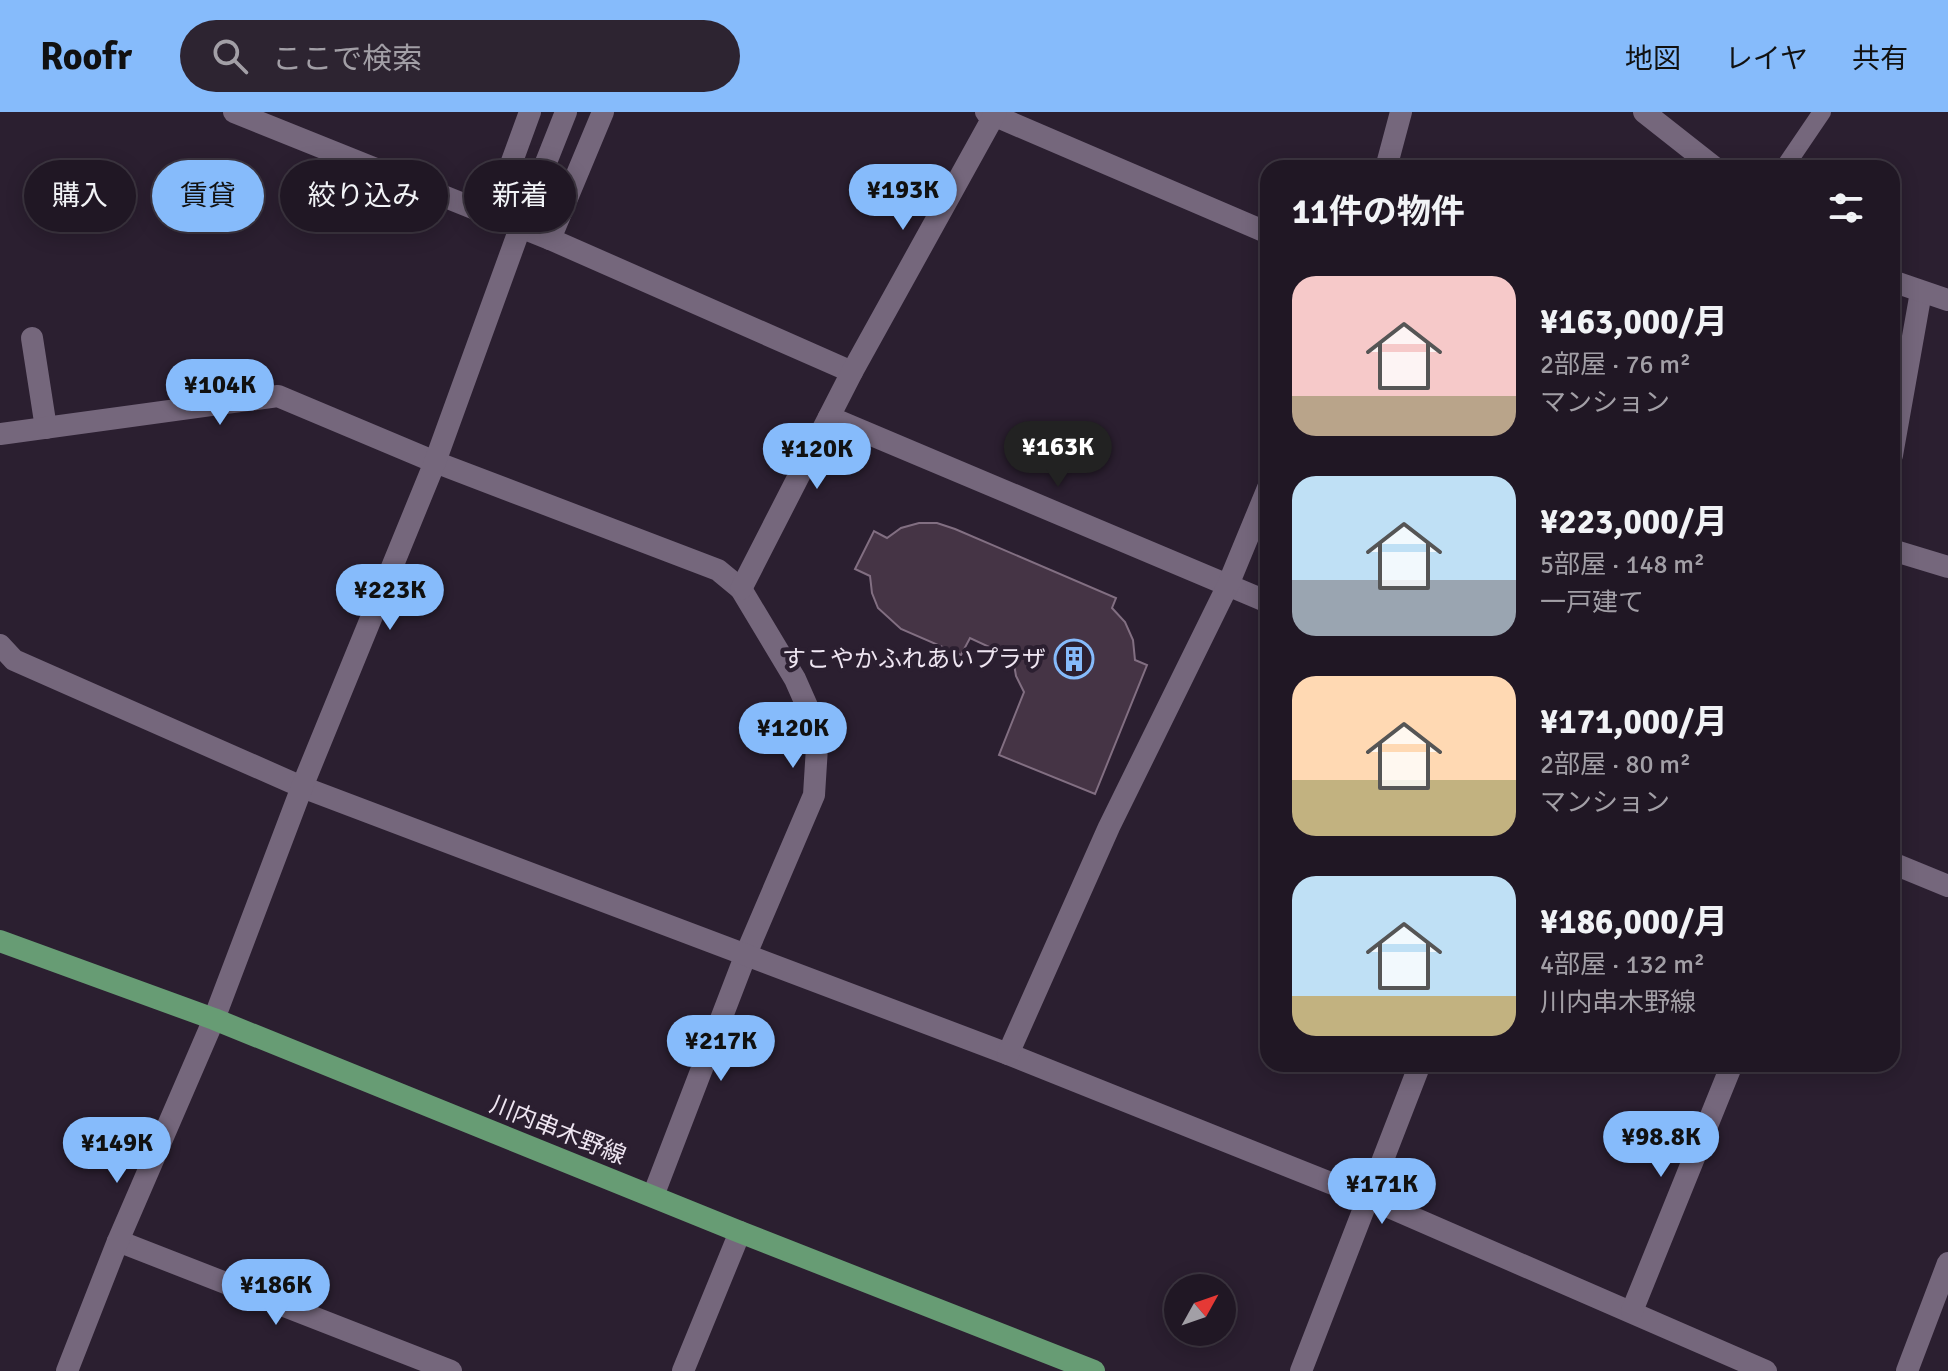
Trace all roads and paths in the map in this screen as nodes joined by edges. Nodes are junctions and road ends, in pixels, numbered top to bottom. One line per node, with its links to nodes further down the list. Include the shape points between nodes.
1 (234, 112): 14 (street)
2 (530, 112): 9 (street)
3 (566, 112): 10 (street)
4 (603, 112): 18 (street)
5 (1401, 112): 11 (street)
6 (1644, 112): 12 (street)
7 (1822, 112): 13 (lane)
8 (992, 113): 15 (street); 23 (street)
9 (512, 160)
10 (547, 160)
11 (1388, 160)
12 (1705, 160)
13 (1789, 160)
14 (464, 205)
15 (1260, 230)
16 (519, 232): 28 (street)
17 (531, 232): 18 (street)
18 (550, 239): 23 (street)
19 (1900, 284): 20 (street)
20 (1921, 292): 21 (street); 24 (street)
21 (1948, 300)
22 (32, 338): 26 (street)
23 (852, 372): 25 (street)
24 (1900, 410)
25 (829, 417): 32 (street); 33 (street)
26 (46, 428): 27 (street); 28 (street, via 278,396)
27 (0, 434)
28 (435, 462): 33 (street, via 718,570); 36 (street)
29 (1260, 507): 32 (street)
30 (1900, 552): 31 (street)
31 (1948, 567)
32 (1228, 585): 34 (street); 42 (street, via 1109,827)
33 (741, 589): 40 (street, via 795,679 818,731 814,795)
34 (1260, 599)
35 (0, 645): 36 (street, via 14,660)
36 (302, 787): 40 (street); 41 (street)
37 (1900, 866): 38 (street)
38 (1948, 886)
39 (0, 941): 41 (main road, 川内串木野線)
40 (746, 954): 42 (street); 45 (street)
41 (214, 1019): 45 (main road, 川内串木野線); 48 (street)
42 (1008, 1054): 46 (street)
43 (1417, 1072): 46 (street)
44 (1729, 1072): 50 (street)
45 (653, 1196): 47 (main road, 川内串木野線)
46 (1368, 1198): 50 (street); 55 (street)
47 (740, 1232): 53 (street); 54 (main road, 川内串木野線)
48 (118, 1241): 51 (street); 52 (street)
49 (1948, 1263): 57 (street)
50 (1632, 1311): 56 (street)
51 (67, 1371)
52 (451, 1371)
53 (683, 1371)
54 (1094, 1371)
55 (1301, 1371)
56 (1766, 1371)
57 (1907, 1371)

